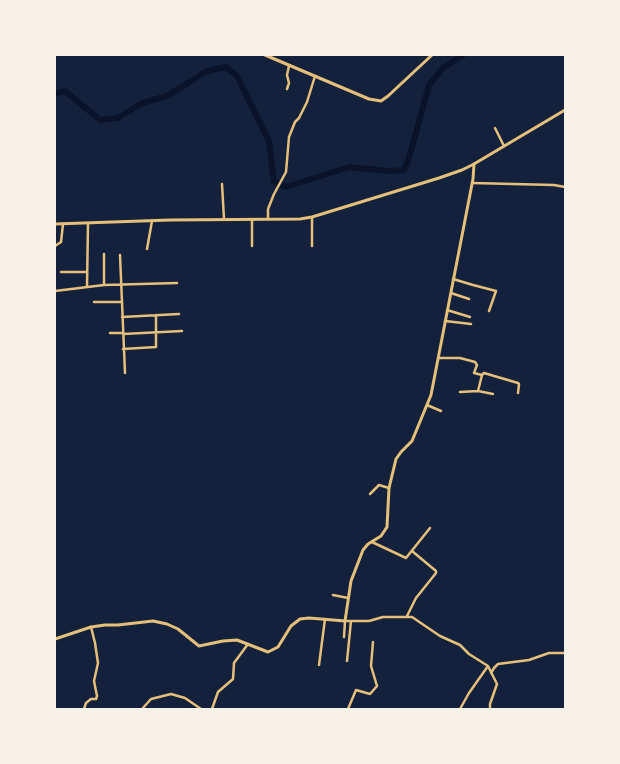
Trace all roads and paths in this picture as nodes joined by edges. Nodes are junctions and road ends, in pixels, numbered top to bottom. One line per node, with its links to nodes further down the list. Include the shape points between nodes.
1 (265, 55): 3 (street)
2 (432, 55): 4 (street, via 381,101)
3 (289, 66): 4 (street); 5 (street)
4 (315, 76): 16 (street, via 308,102 289,137 286,171 268,209)
5 (287, 89)
6 (565, 110): 8 (street)
7 (495, 128): 8 (street)
8 (504, 146): 9 (street)
9 (474, 164): 10 (street); 13 (street)
10 (472, 183): 12 (street); 29 (street)
11 (222, 184): 14 (street)
12 (565, 187)
13 (312, 217): 16 (street); 23 (street)
14 (224, 219): 15 (street); 17 (street)
15 (252, 219): 16 (street); 22 (street)
16 (268, 219)
17 (152, 221): 20 (street); 24 (street)
18 (55, 224): 19 (street)
19 (63, 224): 20 (street); 21 (street, via 61,242)
20 (88, 224): 28 (street)
21 (55, 246)
22 (252, 246)
23 (312, 246)
24 (147, 249)
25 (104, 254): 32 (street)
26 (120, 255): 31 (street)
27 (61, 272): 28 (street)
28 (86, 272): 33 (street)
29 (453, 278): 35 (street); 40 (street, via 496,291)
30 (177, 283): 31 (street)
31 (120, 284): 32 (street); 38 (street)
32 (104, 285): 33 (street)
33 (87, 286): 34 (street)
34 (55, 291)
35 (451, 293): 36 (street); 39 (street)
36 (469, 299)
37 (94, 302): 38 (street)
38 (121, 302): 43 (street)
39 (447, 310): 44 (street); 45 (street)
40 (489, 311)
41 (179, 314): 42 (street)
42 (156, 315): 43 (street); 48 (street)
43 (122, 317): 50 (street)
44 (470, 317)
45 (445, 321): 46 (street); 52 (street)
46 (471, 324)
47 (182, 331): 48 (street)
48 (157, 332): 50 (street); 51 (street, via 156,348)
49 (110, 333): 50 (street)
50 (123, 333): 51 (street)
51 (123, 349): 53 (street)
52 (439, 358): 54 (street, via 476,362 474,373); 59 (street)
53 (125, 373)
54 (482, 375): 55 (street); 57 (street, via 518,382)
55 (478, 391): 56 (street); 58 (street)
56 (460, 392)
57 (518, 393)
58 (493, 394)
59 (427, 406): 60 (street); 61 (street, via 412,441 396,459)
60 (440, 410)
61 (390, 488): 62 (street, via 379,485); 64 (street, via 386,530)
62 (370, 494)
63 (430, 528): 65 (street)
64 (372, 542): 65 (street, via 405,558); 67 (street, via 363,550 352,576)
65 (412, 551): 68 (street, via 436,573 416,598)
66 (333, 595): 67 (street)
67 (348, 598): 70 (street)
68 (407, 616): 71 (street); 80 (street, via 460,645)
69 (325, 619): 70 (street); 76 (street, via 298,621 271,651); 79 (street)
70 (345, 621): 71 (street); 73 (street)
71 (351, 621): 78 (street)
72 (91, 627): 74 (street); 76 (street, via 158,622 178,629 198,646 228,640); 82 (street, via 98,663 94,681 96,699 88,701)
73 (344, 637)
74 (55, 639)
75 (373, 642): 86 (street, via 371,667 377,686 370,694 356,690)
76 (248, 644): 85 (street, via 234,663 233,679 218,692)
77 (565, 653): 81 (street, via 549,653 529,660 498,664)
78 (347, 661)
79 (319, 665)
80 (488, 666): 81 (street); 87 (street)
81 (491, 673): 88 (street, via 497,684)
82 (84, 709)
83 (142, 709): 84 (street, via 151,699 171,694 185,698)
84 (201, 709)
85 (212, 709)
86 (348, 709)
87 (460, 709)
88 (490, 709)

